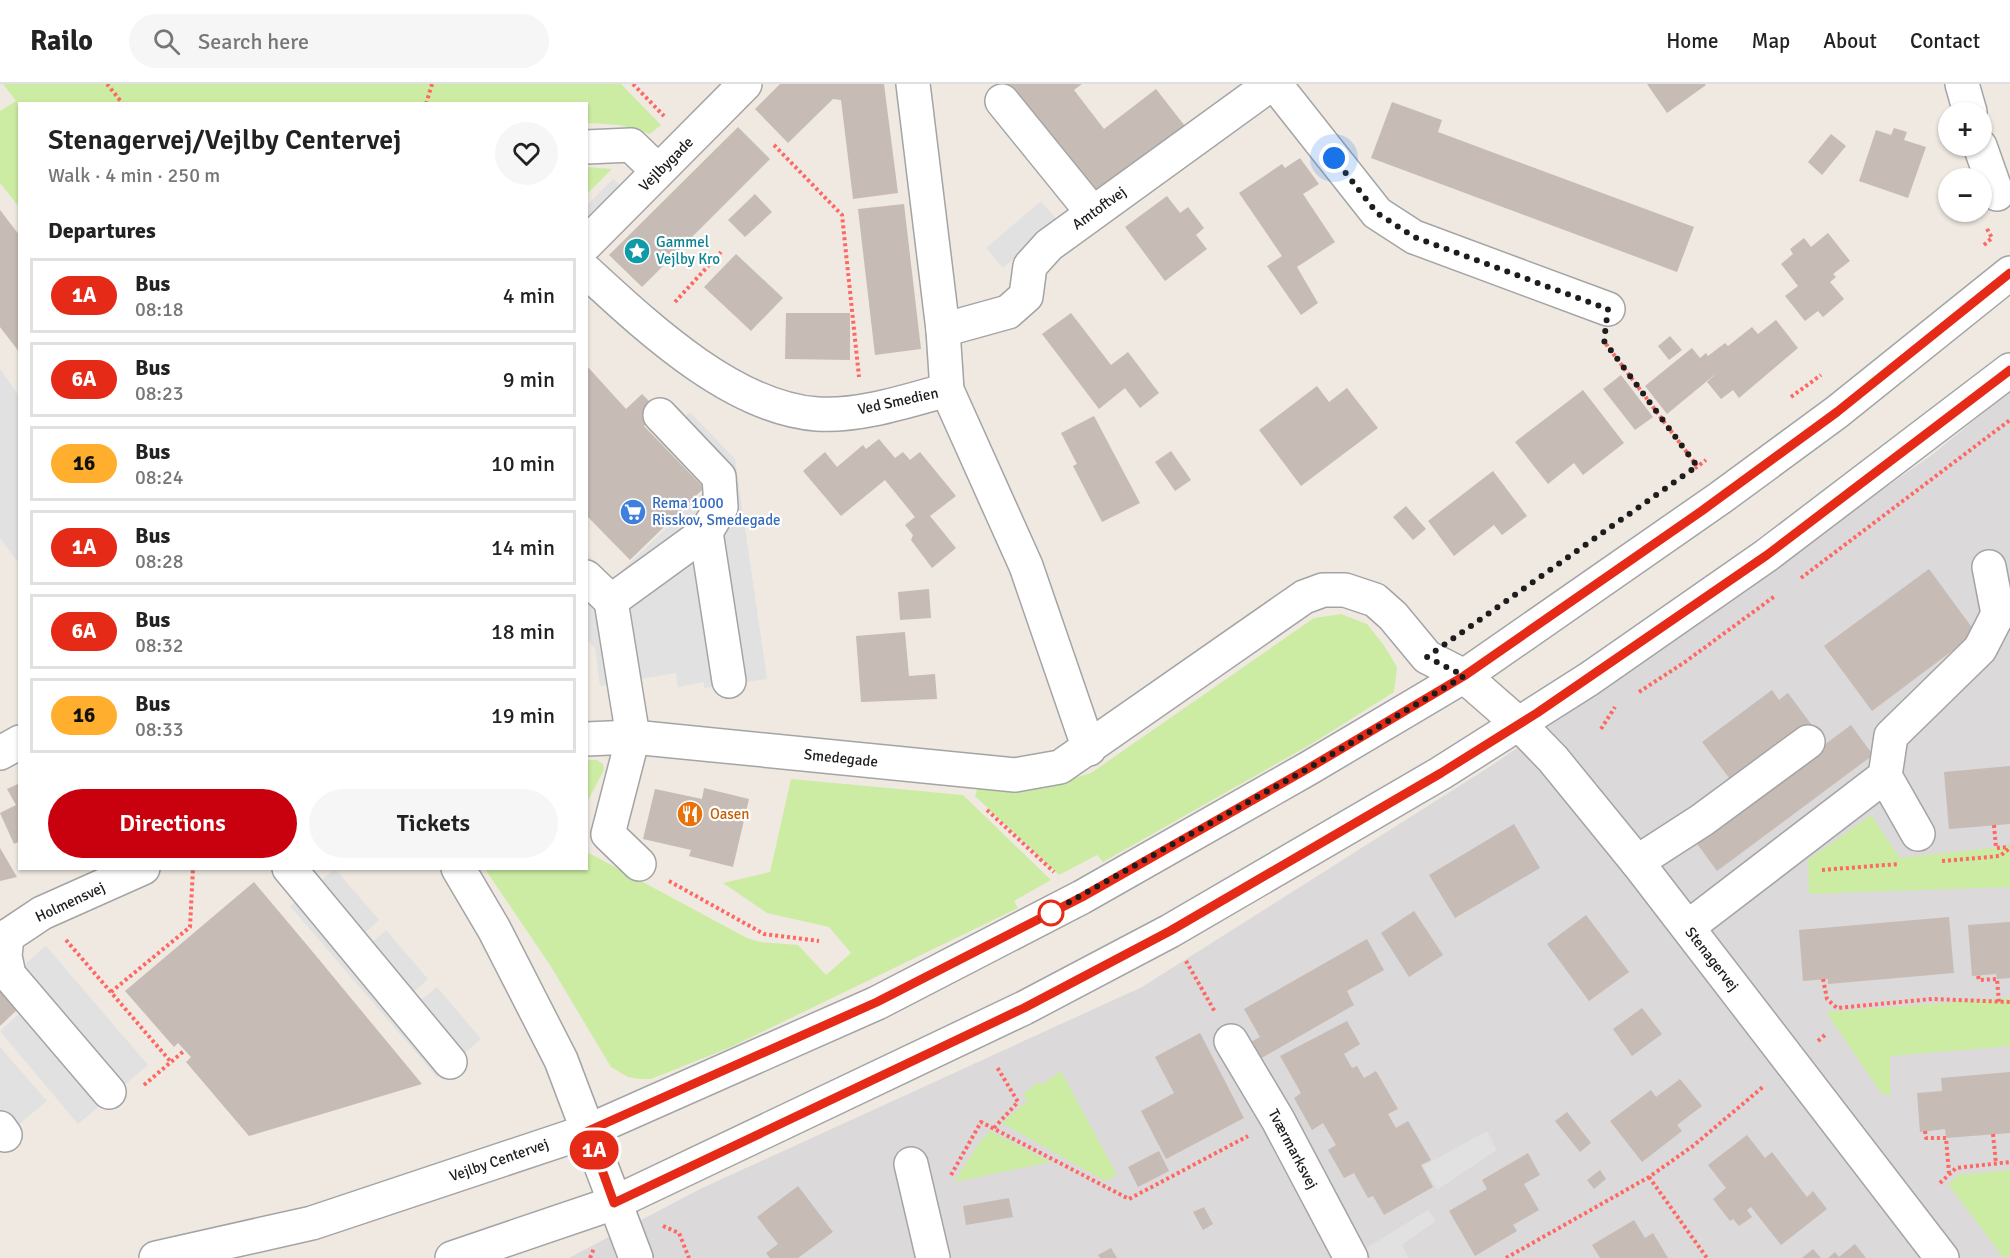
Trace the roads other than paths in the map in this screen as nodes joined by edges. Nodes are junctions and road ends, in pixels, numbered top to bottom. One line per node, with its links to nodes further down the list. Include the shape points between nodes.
1 (745, 84): 9 (street, Vejlbygade)
2 (913, 84): 16 (street, Ved Smedien)
3 (1273, 84): 11 (street, Amtoftvej); 15 (street, Amtoftvej, via 1377,213 1414,237)
4 (1962, 84): 6 (street)
5 (1002, 101): 11 (street)
6 (1967, 102)
7 (588, 147): 9 (street, via 631,145)
8 (1984, 156): 10 (street)
9 (658, 171): 12 (street, Vejlbygade)
10 (1997, 194)
11 (1092, 212): 16 (street, Amtoftvej, via 1030,266 1026,296 1008,312)
12 (588, 242)
13 (588, 273): 18 (street, Ved Smedien, via 650,330 730,385 778,407 818,414 861,410)
14 (2010, 273): 24 (street, Vejlby Centervej, via 1837,412)
15 (1608, 309)
16 (943, 330): 18 (street, Ved Smedien)
17 (2010, 370): 26 (street, via 1767,555)
18 (948, 390): 31 (street, via 1026,566)
19 (660, 415): 20 (street, via 720,477 721,507)
20 (706, 532): 23 (street); 25 (street)
21 (1989, 567): 33 (street, via 1998,614 1980,649 1891,736)
22 (588, 579): 23 (street)
23 (610, 601): 27 (street)
24 (1464, 676): 26 (street, Stenagervej); 31 (street, Smedegade, via 1427,657 1375,600 1345,590 1323,590 1304,597); 45 (street, Vejlby Centervej, via 1082,897 877,1002)
25 (729, 681)
26 (1520, 725): 35 (street, Stenagervej, via 1553,759); 47 (street, via 1170,931 1024,1008)
27 (633, 737): 28 (street, Smedegade); 31 (street, Smedegade, via 1015,775 1060,767); 36 (street, via 608,834)
28 (588, 739)
29 (1808, 742): 35 (street)
30 (18, 743): 32 (street)
31 (1089, 749)
32 (0, 753)
33 (1885, 776): 34 (street); 40 (street)
34 (1918, 834)
35 (1637, 862): 40 (street, Stenagervej)
36 (639, 864)
37 (139, 870): 41 (street, Holmensvej, via 42,913)
38 (291, 870): 43 (street)
39 (459, 870): 45 (street, via 561,1060)
40 (1688, 927): 53 (street, Stenagervej)
41 (3, 938): 44 (street, via 9,975)
42 (1231, 1041): 52 (street, Tværmarksvej)
43 (450, 1062)
44 (109, 1092)
45 (588, 1131): 47 (street); 48 (street, Vejlby Centervej, via 312,1223)
46 (911, 1164): 51 (street)
47 (614, 1203): 49 (street); 50 (street)
48 (156, 1258)
49 (452, 1258)
50 (636, 1258)
51 (933, 1258)
52 (1351, 1258)
53 (1942, 1258)

